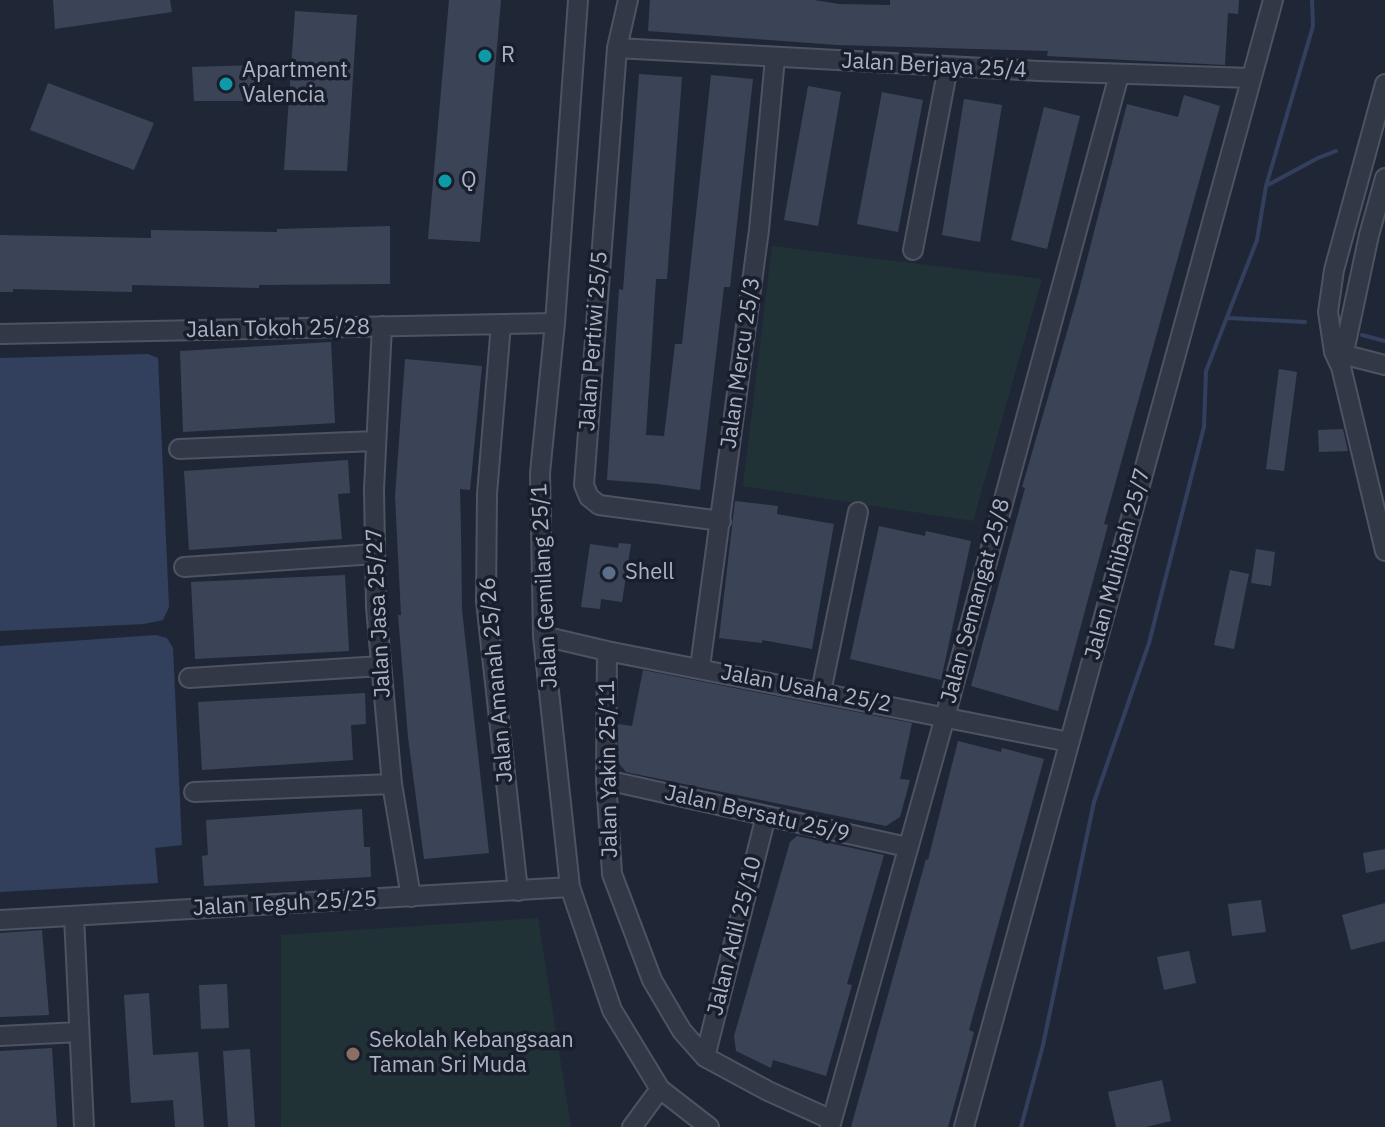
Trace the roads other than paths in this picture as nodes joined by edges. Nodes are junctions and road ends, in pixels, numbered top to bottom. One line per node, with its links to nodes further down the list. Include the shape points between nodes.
1 (578, 0): 12 (street, Jalan Gemilang 25/1)
2 (628, 0): 4 (street, Jalan Pertiwi 25/5)
3 (1273, 0): 8 (street, Jalan Muhibah 25/7)
4 (617, 48): 5 (street, Jalan Berjaya 25/4); 21 (street, Jalan Pertiwi 25/5, via 584,485 599,505)
5 (775, 58): 6 (street, Jalan Berjaya 25/4); 21 (street, Jalan Mercu 25/3, via 759,230)
6 (948, 67): 7 (street, Jalan Berjaya 25/4); 11 (street)
7 (1119, 75): 8 (street, Jalan Berjaya 25/4); 31 (street, Jalan Semangat 25/8)
8 (1251, 78): 32 (street, Jalan Muhibah 25/7)
9 (1385, 84): 16 (street, via 1334,270 1328,312)
10 (1385, 178): 16 (street)
11 (913, 250)
12 (555, 323): 13 (street, Jalan Tokoh 25/28); 25 (street, Jalan Gemilang 25/1, via 540,473)
13 (501, 324): 14 (street, Jalan Tokoh 25/28); 39 (street, Jalan Amanah 25/26, via 487,494 486,601)
14 (382, 326): 15 (street, Jalan Tokoh 25/28); 18 (street, Jalan Jasa 25/27)
15 (0, 334)
16 (1340, 357): 17 (street); 22 (street)
17 (1385, 365)
18 (376, 441): 19 (street); 23 (street, Jalan Jasa 25/27)
19 (179, 449)
20 (858, 512): 30 (street)
21 (721, 521): 28 (street, Jalan Mercu 25/3)
22 (1385, 551)
23 (375, 554): 24 (street); 27 (street, Jalan Jasa 25/27)
24 (184, 567)
25 (543, 636): 26 (street, Jalan Usaha 25/2); 38 (street, Jalan Gemilang 25/1)
26 (607, 651): 28 (street, Jalan Usaha 25/2); 33 (street, Jalan Yakin 25/11)
27 (381, 666): 29 (street); 34 (street, Jalan Jasa 25/27)
28 (700, 667): 30 (street, Jalan Usaha 25/2)
29 (189, 678)
30 (821, 692): 31 (street, Jalan Usaha 25/2)
31 (945, 717): 32 (street, Jalan Usaha 25/2); 37 (street, Jalan Semangat 25/8)
32 (1069, 742): 51 (street, Jalan Muhibah 25/7)
33 (606, 780): 36 (street, Jalan Bersatu 25/9); 45 (street, Jalan Yakin 25/11, via 612,874 652,980 682,1031)
34 (392, 784): 35 (street); 40 (street, Jalan Jasa 25/27)
35 (194, 792)
36 (766, 816): 37 (street, Jalan Bersatu 25/9); 45 (street, Jalan Adil 25/10)
37 (907, 847): 47 (street, Jalan Semangat 25/8)
38 (570, 887): 39 (street, Jalan Teguh 25/25); 46 (street, Jalan Gemilang 25/1, via 612,1010)
39 (518, 891): 40 (street, Jalan Teguh 25/25)
40 (411, 897): 41 (street, Jalan Teguh 25/25)
41 (74, 916): 42 (street, Jalan Teguh 25/25); 43 (street)
42 (0, 920)
43 (79, 1032): 44 (street); 48 (street)
44 (0, 1036)
45 (705, 1057): 47 (street, Jalan Yakin 25/11)
46 (660, 1089): 49 (street); 50 (street, Jalan Gemilang 25/1)
47 (831, 1123)
48 (84, 1127)
49 (632, 1127)
50 (709, 1127)
51 (964, 1127)

